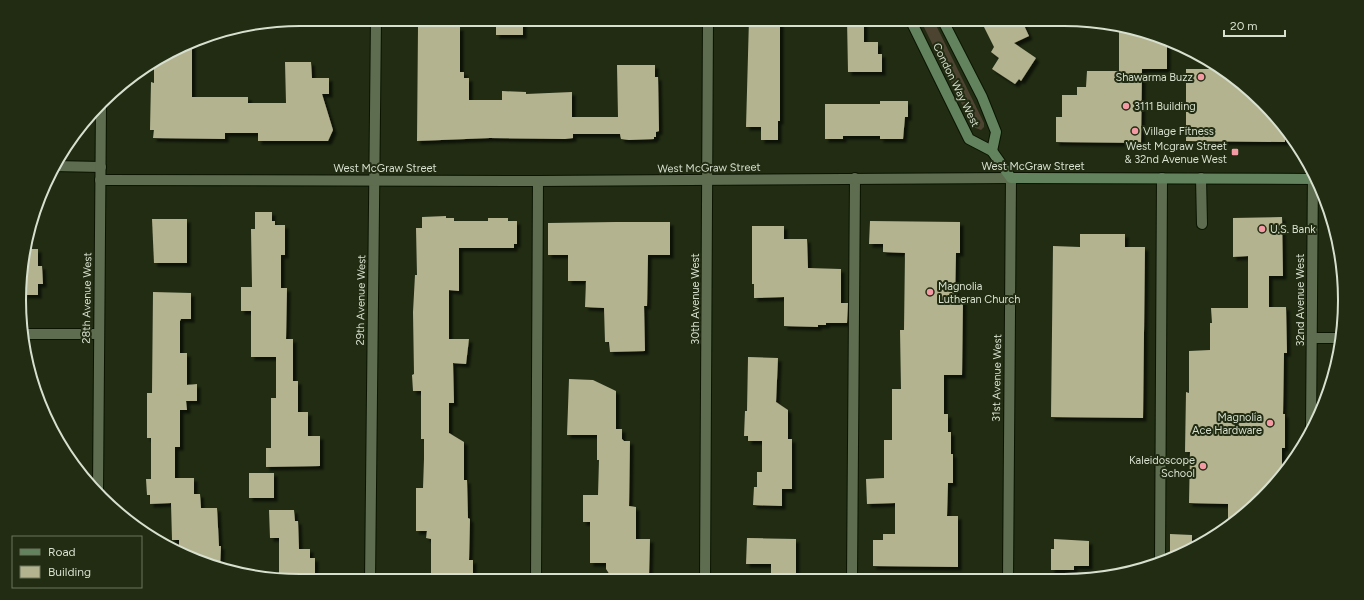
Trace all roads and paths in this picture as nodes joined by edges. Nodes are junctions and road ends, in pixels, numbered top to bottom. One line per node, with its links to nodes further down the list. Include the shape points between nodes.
1 (376, 26): 15 (street, 29th Avenue West)
2 (708, 26): 17 (street, 30th Avenue West)
3 (913, 26): 6 (main road, Condon Way West, via 969,139)
4 (946, 26): 6 (main road, Condon Way West, via 982,97 996,132)
5 (101, 111): 8 (street, 28th Avenue West)
6 (992, 151): 11 (main road, Condon Way West)
7 (61, 166): 8 (street)
8 (101, 167): 14 (street, 28th Avenue West)
9 (1308, 176): 13 (main road, West McGraw Street)
10 (855, 178): 11 (street, West McGraw Street); 17 (street, West McGraw Street); 30 (street)
11 (1011, 178): 12 (main road, West McGraw Street); 31 (street, 31st Avenue West)
12 (1162, 178): 13 (main road, West McGraw Street); 26 (street)
13 (1201, 178): 19 (street)
14 (100, 180): 15 (street, West McGraw Street); 21 (street, 28th Avenue West)
15 (375, 180): 16 (street, West McGraw Street); 27 (street, 29th Avenue West)
16 (538, 180): 17 (street, West McGraw Street); 28 (street)
17 (708, 180): 29 (street, 30th Avenue West)
18 (1314, 188): 22 (street, 32nd Avenue West)
19 (1202, 224)
20 (28, 334): 21 (street)
21 (99, 334): 25 (street, 28th Avenue West)
22 (1312, 338): 23 (street); 24 (street, 32nd Avenue West)
23 (1336, 338)
24 (1311, 418)
25 (98, 485)
26 (1160, 556)
27 (370, 574)
28 (536, 574)
29 (705, 574)
30 (852, 574)
31 (1008, 574)

